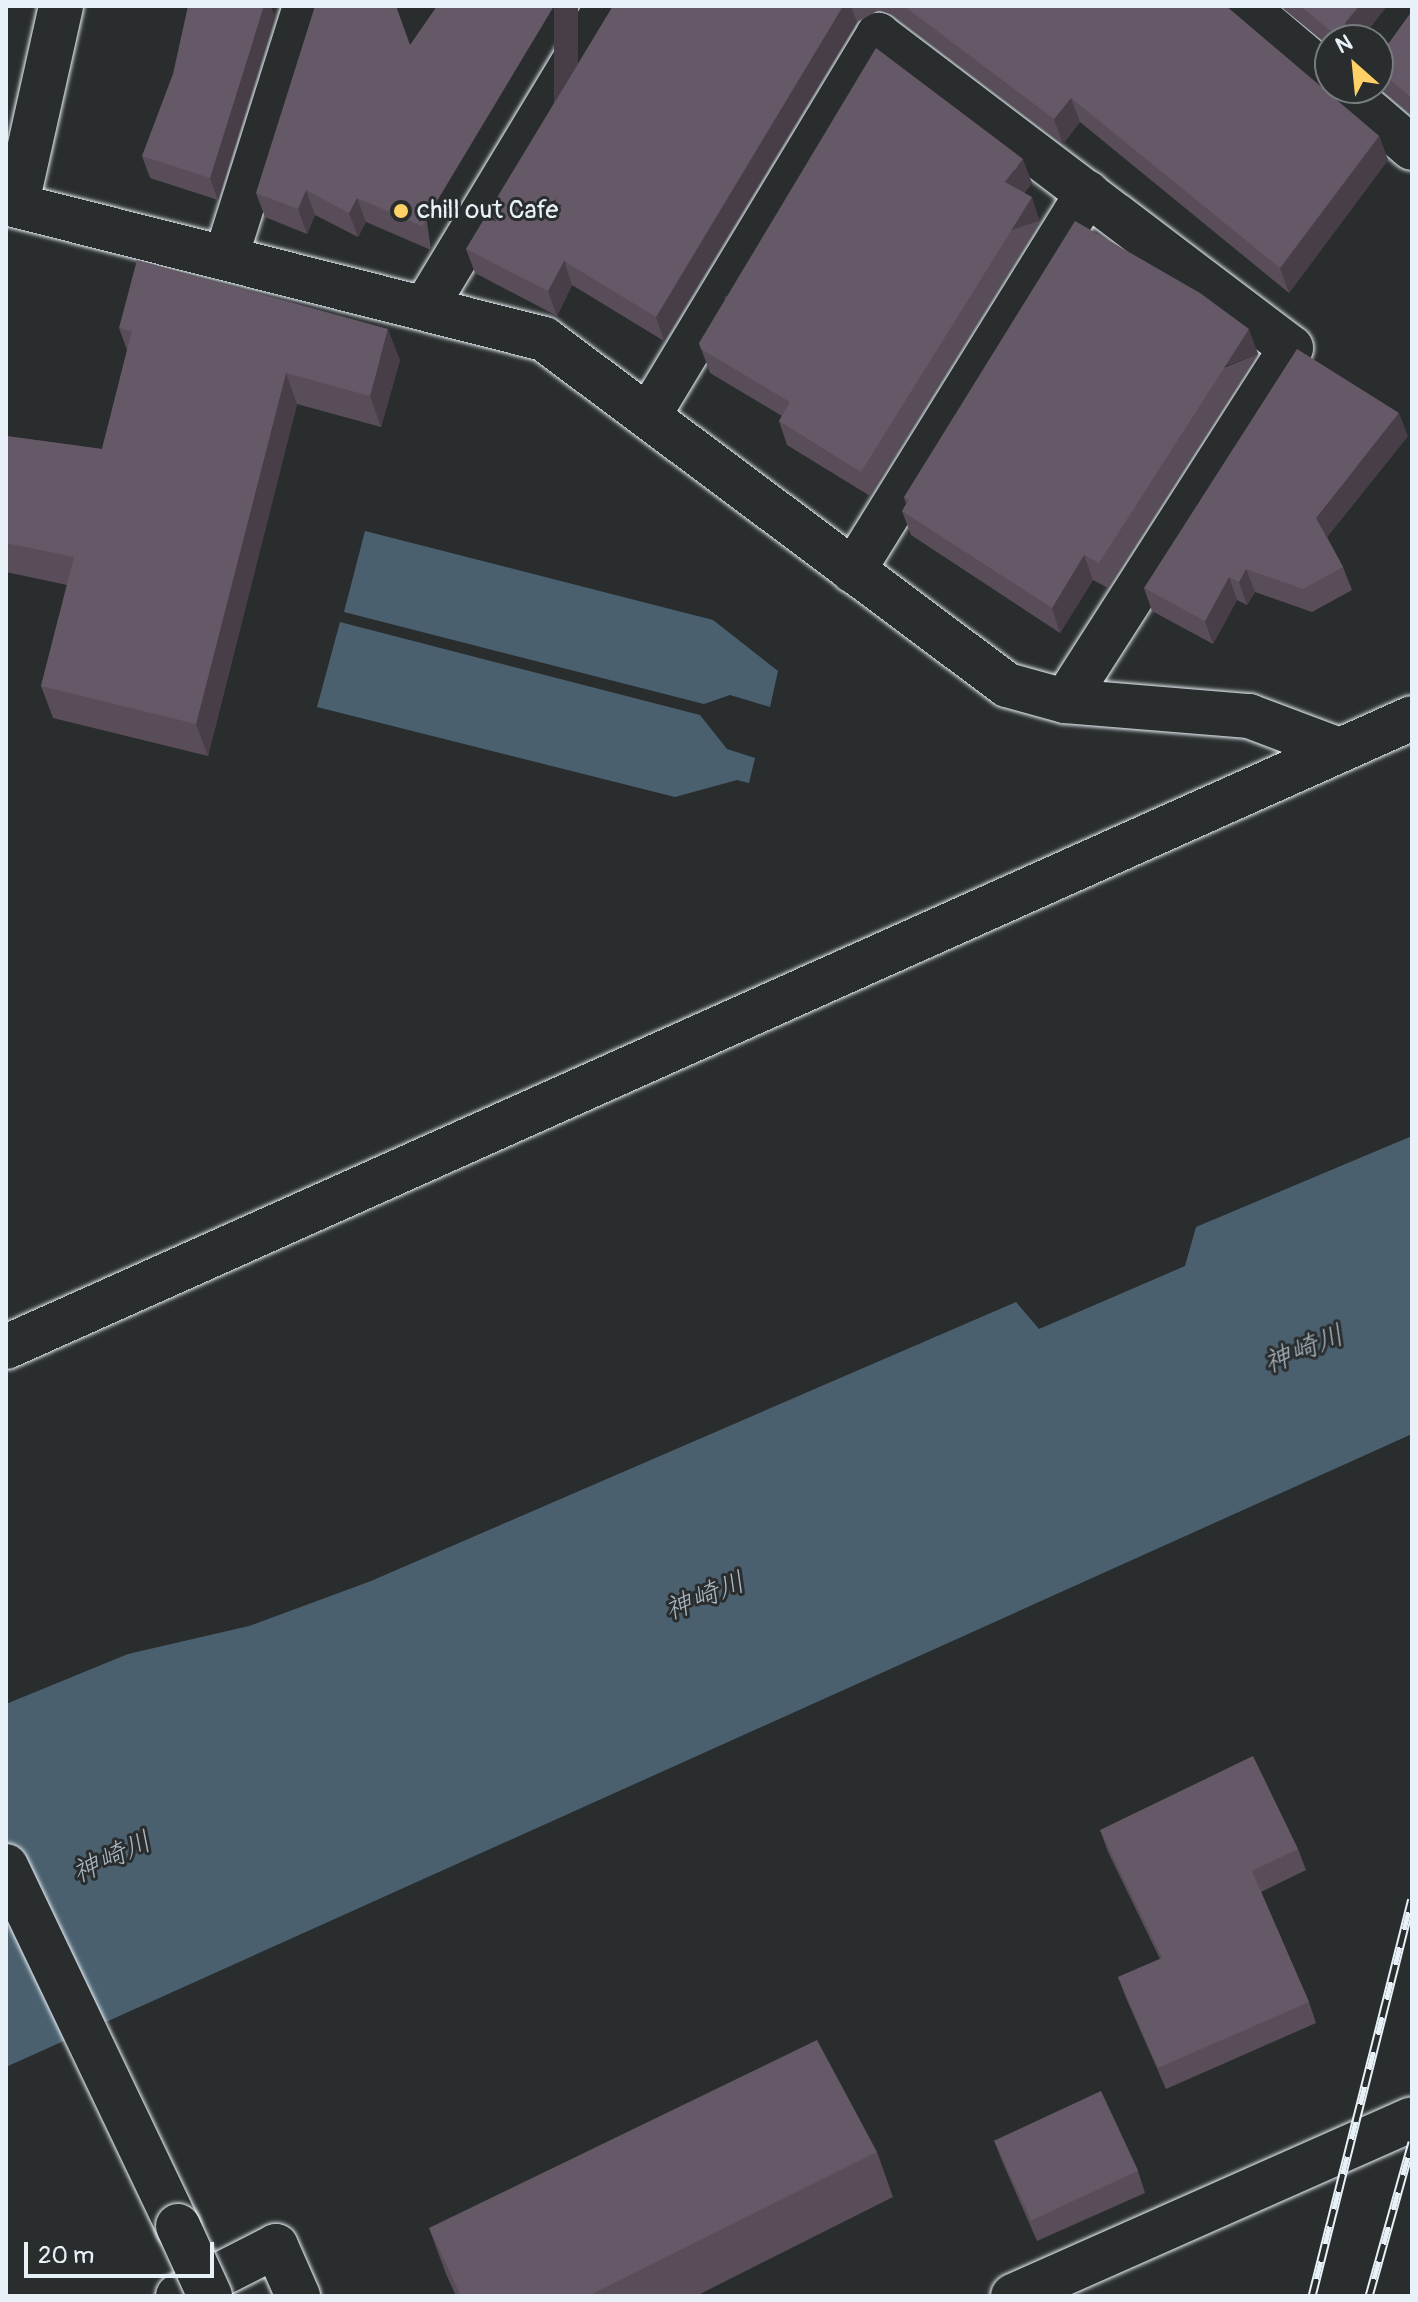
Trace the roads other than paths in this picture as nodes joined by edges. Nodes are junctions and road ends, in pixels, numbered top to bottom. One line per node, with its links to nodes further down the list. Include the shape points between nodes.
1 (61, 6): 11 (street)
2 (607, 6): 13 (street)
3 (1245, 6): 7 (street)
4 (1412, 9): 6 (street)
5 (303, 13): 12 (street)
6 (1394, 32)
7 (1314, 63)
8 (1362, 104): 9 (street)
9 (1412, 148)
10 (1087, 193): 14 (street, via 878,35); 15 (street); 16 (street, via 1291,348)
11 (11, 203): 12 (street)
12 (226, 257): 13 (street)
13 (425, 308): 14 (street, via 544,339)
14 (649, 415): 15 (street)
15 (853, 571): 16 (street, via 1007,685)
16 (1065, 701): 18 (street, via 1249,716)
17 (1412, 718): 18 (street)
18 (1339, 750): 19 (street)
19 (6, 1347)
20 (6, 1866): 23 (street, bridge)
21 (1412, 2119): 25 (street)
22 (178, 2296): 24 (street, via 276,2246)
23 (210, 2296)
24 (298, 2296)
25 (1013, 2296)

